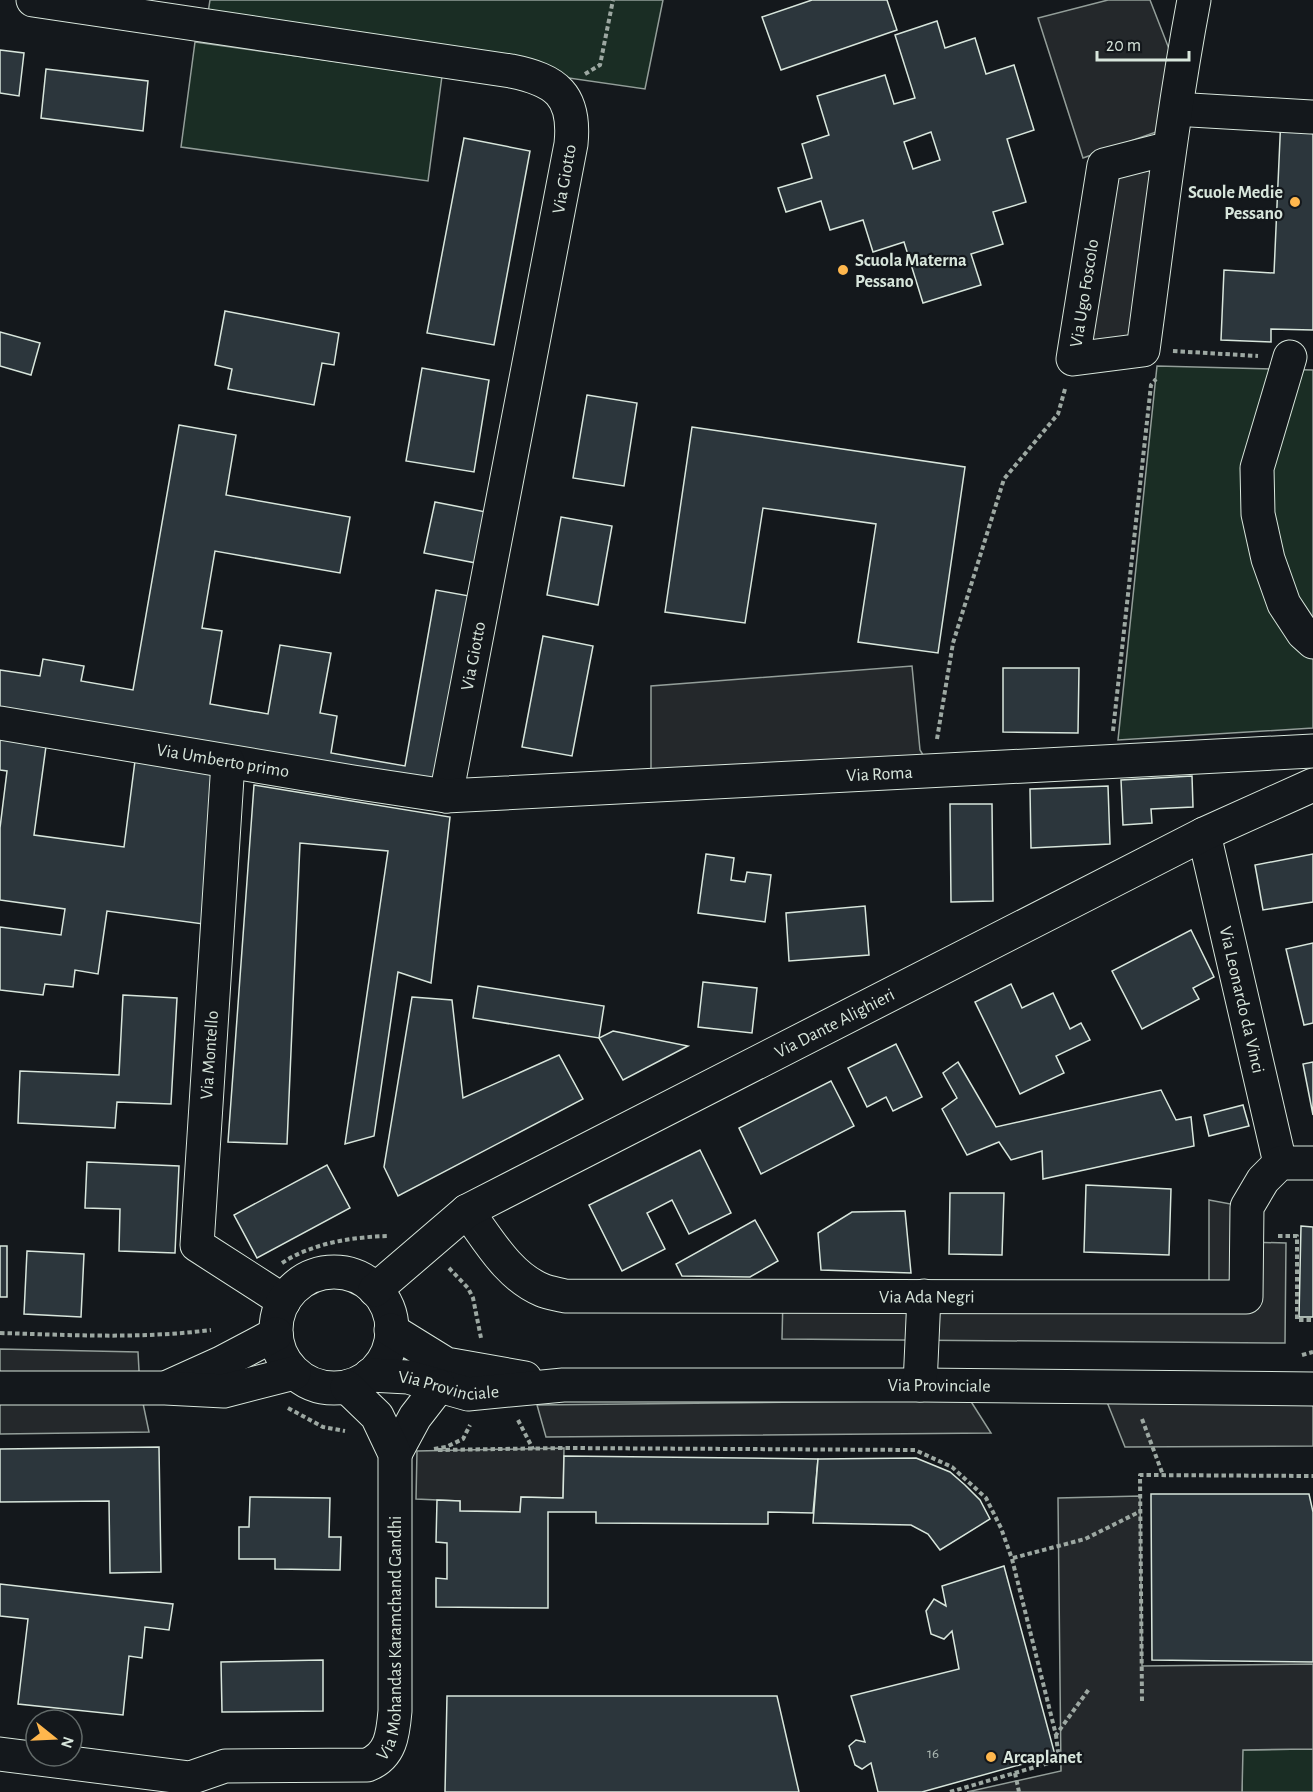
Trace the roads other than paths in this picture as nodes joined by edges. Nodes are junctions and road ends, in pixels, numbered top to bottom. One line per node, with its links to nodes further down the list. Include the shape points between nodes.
1 (33, 0): 12 (street, Via Giotto, via 511,70 540,78 559,90 570,108 571,144)
2 (1194, 0): 5 (street, Via Ugo Foscolo)
3 (1191, 110): 4 (street)
4 (1311, 117)
5 (1170, 147): 5 (street, Via Ugo Foscolo, via 1104,165 1073,359 1143,350)
6 (1290, 357): 7 (street, via 1257,468 1258,514 1284,604)
7 (1313, 642)
8 (0, 723): 10 (street, Via Umberto primo)
9 (1313, 751): 12 (street, Via Roma)
10 (228, 762): 12 (street, Via Umberto primo); 19 (street, Via Montello, via 197,1245)
11 (1313, 785): 13 (street, Via Dante Alighieri)
12 (446, 796)
13 (1204, 834): 14 (street, Via Leonardo da Vinci); 16 (street, Via Dante Alighieri)
14 (1280, 1163): 15 (street); 18 (street, Via Ada Negri, via 1263,1180 1246,1207 1246,1297)
15 (1313, 1163)
16 (467, 1211): 17 (street, Via Dante Alighieri); 18 (street, Via Ada Negri, via 522,1279 565,1296)
17 (375, 1290): 19 (street, via 351,1275 325,1273 302,1282); 20 (street, Via Provinciale, via 386,1305)
18 (924, 1296): 25 (street)
19 (284, 1301): 21 (street)
20 (391, 1330): 23 (street, Via Provinciale, via 387,1354 380,1365); 24 (street, Via Provinciale)
21 (276, 1334): 22 (street, via 279,1350); 28 (street)
22 (294, 1373): 23 (street, Via Provinciale, via 320,1387); 28 (street, via 224,1391)
23 (359, 1381): 26 (street, Via Provinciale, via 408,1377); 30 (street, via 377,1416)
24 (478, 1382): 25 (street, Via Provinciale); 26 (street, Via Provinciale, via 468,1394)
25 (921, 1385): 29 (street, Via Provinciale)
26 (440, 1386): 30 (street, via 416,1417)
27 (0, 1388): 28 (street)
28 (165, 1388)
29 (1313, 1389)
30 (408, 1452): 32 (street, Via Mohandas Karamchand Gandhi, via 395,1711 393,1736 387,1749 367,1764 225,1766)
31 (0, 1754): 32 (street, Via Mohandas Karamchand Gandhi)
32 (190, 1785)

